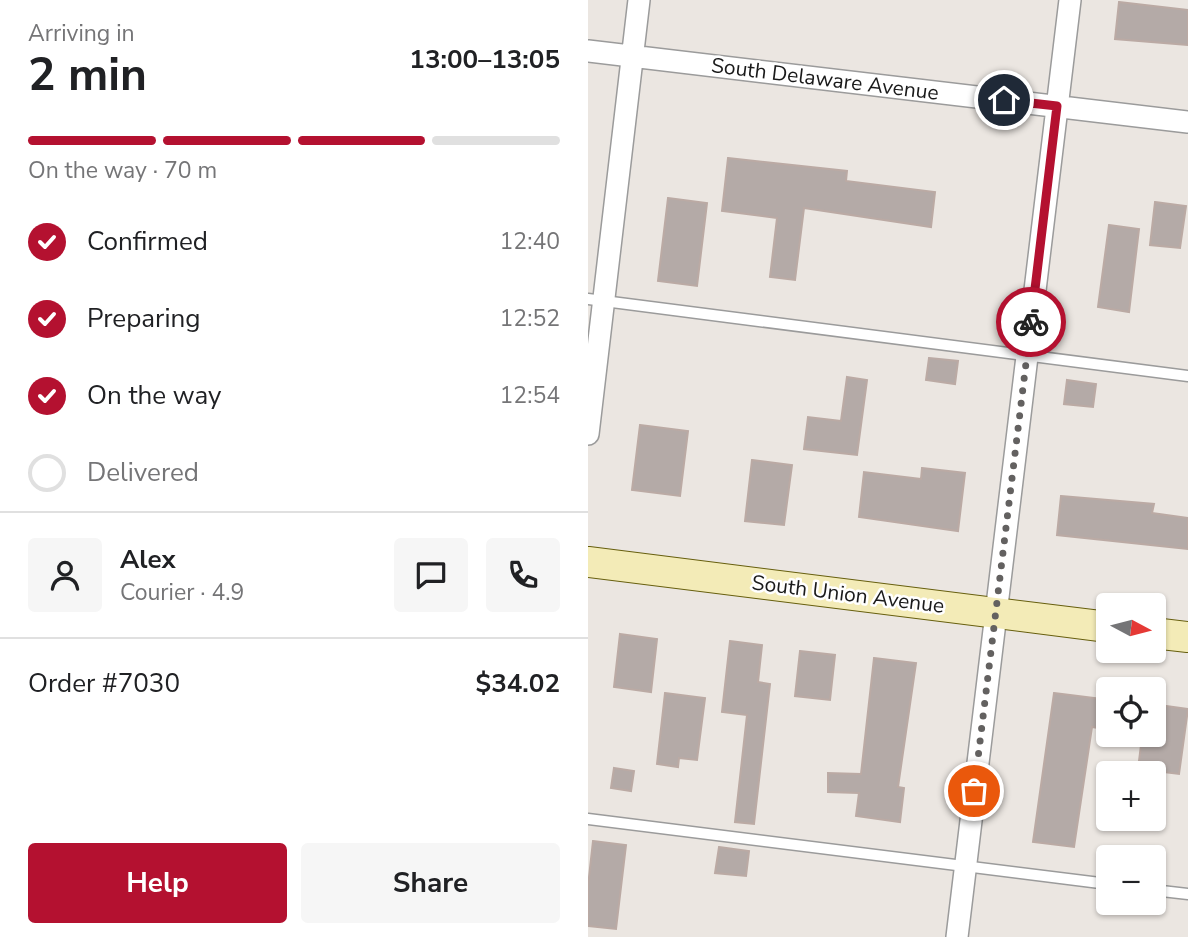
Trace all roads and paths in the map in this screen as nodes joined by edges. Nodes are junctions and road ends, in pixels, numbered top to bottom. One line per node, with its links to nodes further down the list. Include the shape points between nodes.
1 (639, 0): 4 (street)
2 (1070, 0): 5 (street)
3 (588, 51): 4 (street, South Delaware Avenue)
4 (632, 56): 5 (street, South Delaware Avenue); 7 (street)
5 (1057, 106): 6 (street, South Delaware Avenue); 8 (street)
6 (1188, 122)
7 (596, 300): 8 (lane); 10 (street)
8 (1027, 354): 9 (lane); 12 (street)
9 (1188, 376)
10 (588, 434)
11 (588, 562): 12 (main road, South Union Avenue)
12 (996, 613): 13 (main road, South Union Avenue); 17 (street)
13 (1096, 626)
14 (1166, 634): 15 (main road)
15 (1188, 637)
16 (588, 819): 17 (lane)
17 (965, 866): 18 (lane); 21 (street)
18 (1096, 882)
19 (1166, 891): 20 (lane)
20 (1188, 894)
21 (957, 937)

